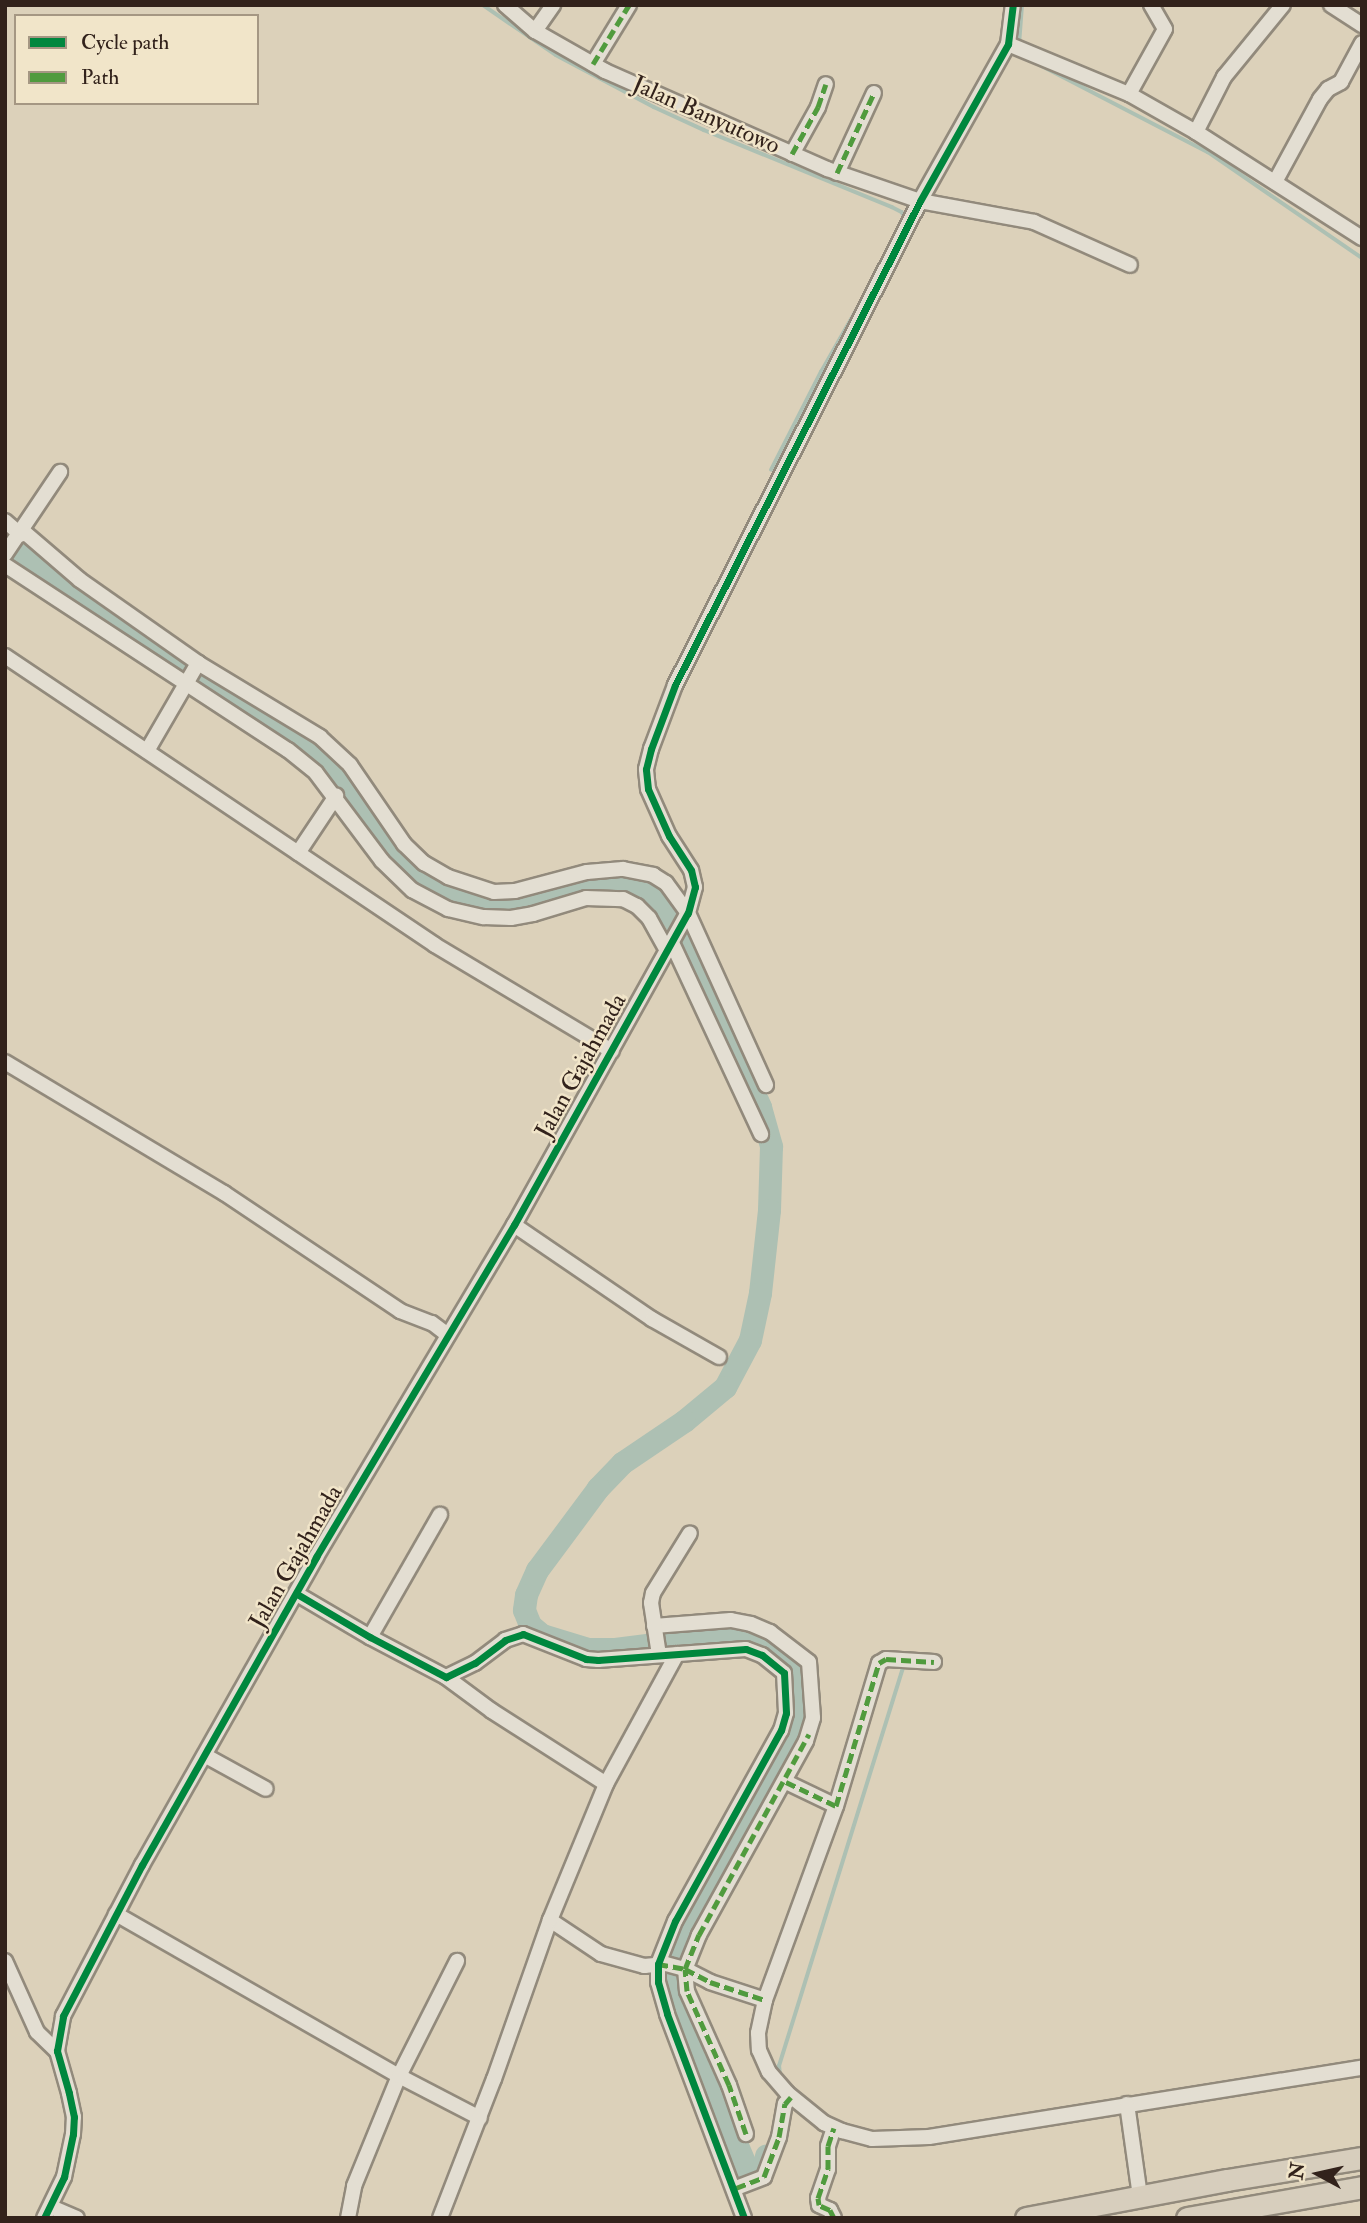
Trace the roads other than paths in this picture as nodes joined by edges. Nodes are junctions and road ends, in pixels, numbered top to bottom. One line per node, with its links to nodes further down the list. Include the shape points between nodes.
1 (505, 5): 9 (street, Jalan Banyutowo)
2 (553, 5): 9 (street)
3 (629, 5): 12 (street)
4 (1013, 5): 11 (street)
5 (1151, 5): 15 (street, via 1165,29)
6 (1283, 5): 16 (street, via 1224,77)
7 (1331, 5): 8 (street)
8 (1362, 25)
9 (535, 30): 12 (street, Jalan Banyutowo)
10 (1362, 43): 19 (street, via 1341,82 1320,99)
11 (1016, 47): 15 (street); 20 (street)
12 (593, 64): 17 (street, Jalan Banyutowo)
13 (826, 84): 17 (street)
14 (874, 93): 18 (street)
15 (1129, 94): 16 (street)
16 (1196, 132): 19 (street)
17 (792, 154): 18 (street, Jalan Banyutowo)
18 (837, 173): 20 (street, Jalan Banyutowo)
19 (1275, 182): 21 (street)
20 (920, 201): 22 (street, Jalan Banyutowo, via 1034,222); 34 (street, via 675,685 651,749 646,768 648,789 691,870 695,887)
21 (1362, 238)
22 (1130, 265)
23 (60, 472): 25 (street)
24 (5, 521): 25 (street)
25 (21, 535): 26 (street); 29 (street)
26 (5, 554)
27 (5, 565): 30 (street)
28 (5, 656): 31 (street)
29 (197, 664): 30 (street); 34 (street, via 320,737 350,765 404,844 448,877 494,892 622,869 653,875 677,896)
30 (185, 682): 31 (street); 32 (street, via 288,750 316,772)
31 (147, 751): 33 (street)
32 (335, 796): 33 (street); 35 (street, via 382,861 412,890 448,909 511,918 586,898 623,900 637,906)
33 (298, 853): 36 (street, via 435,945)
34 (687, 916): 35 (street, Jalan Gajahmada); 38 (street)
35 (671, 944): 36 (street, Jalan Gajahmada); 39 (street)
36 (602, 1045): 40 (street, Jalan Gajahmada)
37 (5, 1062): 41 (street, via 224,1194 400,1311)
38 (766, 1085)
39 (761, 1134)
40 (514, 1225): 41 (street, Jalan Gajahmada); 42 (street, via 652,1319)
41 (440, 1329): 45 (street, Jalan Gajahmada)
42 (719, 1356)
43 (440, 1516): 47 (street)
44 (690, 1533): 46 (street, via 653,1593)
45 (297, 1594): 47 (street); 54 (street, Jalan Gajahmada)
46 (655, 1629): 48 (street); 51 (street, via 731,1620 751,1624 771,1632)
47 (370, 1637): 53 (street)
48 (659, 1653): 49 (street); 53 (street, via 586,1658 523,1634)
49 (677, 1654): 52 (street, via 746,1650); 56 (street)
50 (934, 1662): 58 (street, via 886,1659 879,1663)
51 (807, 1663): 52 (street); 55 (street, via 813,1718)
52 (786, 1672): 63 (street, via 786,1713 781,1730 675,1921)
53 (446, 1676): 56 (street)
54 (206, 1756): 57 (street); 59 (street, Jalan Gajahmada)
55 (786, 1782): 58 (street); 64 (street)
56 (606, 1784): 60 (street)
57 (266, 1790)
58 (836, 1806): 65 (street)
59 (116, 1914): 66 (street, Jalan Gajahmada, via 63,2016); 68 (street)
60 (550, 1920): 63 (street, via 601,1954 644,1966); 71 (street)
61 (5, 1961): 66 (street, via 37,2032)
62 (457, 1961): 68 (street)
63 (662, 1964): 64 (street); 75 (street, via 658,1982 667,2014)
64 (683, 1968): 65 (street); 73 (street, via 687,1991)
65 (765, 2000): 69 (street, via 759,2050)
66 (57, 2051): 78 (street, Jalan Gajahmada, via 74,2117 70,2156)
67 (1362, 2068): 70 (street)
68 (398, 2076): 71 (street); 80 (street, via 354,2186)
69 (786, 2092): 72 (street); 75 (street, via 779,2137 764,2177)
70 (1127, 2104): 72 (street, via 929,2137 872,2139); 77 (street)
71 (480, 2118): 81 (street)
72 (834, 2128): 83 (street, via 818,2198 819,2205)
73 (746, 2134)
74 (1362, 2158): 77 (highway)
75 (740, 2187): 82 (street)
76 (1362, 2187): 85 (highway)
77 (1140, 2196): 84 (highway)
78 (48, 2212): 79 (street)
79 (77, 2218)
80 (348, 2218)
81 (440, 2218)
82 (744, 2218)
83 (834, 2218)
84 (1026, 2218)
85 (1187, 2218)

